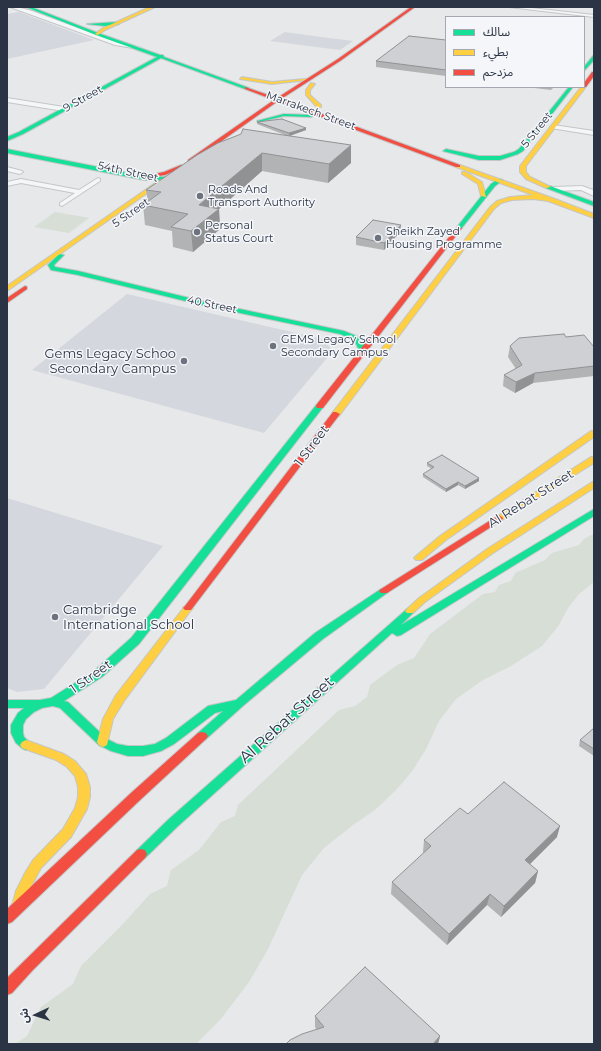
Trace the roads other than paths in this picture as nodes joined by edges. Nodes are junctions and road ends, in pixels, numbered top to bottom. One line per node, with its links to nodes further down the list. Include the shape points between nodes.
1 (12, 7): 14 (street, via 117,44)
2 (42, 7): 10 (main road, Marrakech Street)
3 (153, 7): 11 (main road)
4 (160, 7): 11 (main road)
5 (413, 7): 23 (main road)
6 (511, 7): 8 (street)
7 (30, 8): 12 (main road, Marrakech Street)
8 (523, 8): 9 (street)
9 (594, 16)
10 (89, 24): 11 (main road); 12 (main road, Marrakech Street)
11 (123, 29): 12 (main road, Marrakech Street); 12 (main road); 13 (main road, Marrakech Street)
12 (102, 32): 13 (main road, via 99,33); 14 (main road, Marrakech Street)
13 (148, 45): 21 (main road, Marrakech Street)
14 (139, 48): 15 (main road, Marrakech Street)
15 (162, 56): 17 (main road, Marrakech Street); 18 (main road, 9 Street)
16 (594, 57): 19 (main road)
17 (180, 63): 18 (main road, 9 Street); 22 (main road, Marrakech Street)
18 (145, 64): 31 (main road, 9 Street)
19 (585, 69)
20 (594, 73): 24 (main road, 5 Street)
21 (242, 78): 23 (main road, via 280,83); 28 (main road, Marrakech Street)
22 (226, 80): 27 (main road, Marrakech Street); 28 (main road)
23 (309, 82): 28 (main road); 30 (main road, via 308,95)
24 (585, 85)
25 (570, 88): 32 (main road, 5 Street)
26 (582, 88): 33 (main road, 5 Street)
27 (251, 90): 28 (main road, Marrakech Street); 35 (main road, via 264,100)
28 (286, 98): 30 (main road, Marrakech Street); 34 (main road); 35 (main road, 5 Street); 36 (main road, Marrakech Street); 37 (main road)
29 (7, 100): 31 (street)
30 (319, 106): 34 (main road, Marrakech Street)
31 (64, 109): 41 (main road, 9 Street, via 21,133)
32 (553, 110): 33 (main road); 42 (main road, 5 Street, via 521,150 509,156 479,158)
33 (564, 112): 39 (main road, 5 Street)
34 (341, 114): 38 (main road, Marrakech Street)
35 (258, 117): 36 (main road, via 290,114); 37 (main road, 5 Street); 43 (main road, 5 Street)
36 (333, 119): 42 (main road, Marrakech Street)
37 (250, 126): 51 (main road, 5 Street)
38 (381, 127)
39 (553, 127): 40 (street); 54 (main road, 5 Street, via 522,169 528,178)
40 (594, 133)
41 (8, 145): 47 (main road, 54th Street)
42 (440, 152): 44 (main road, Marrakech Street); 52 (main road, Marrakech Street); 59 (main road, via 441,163 476,180 482,186)
43 (183, 166): 47 (main road, via 165,173); 50 (main road, 5 Street)
44 (496, 169)
45 (7, 170): 46 (street)
46 (20, 172)
47 (145, 176): 50 (main road, 54th Street); 55 (main road)
48 (517, 176): 54 (main road)
49 (98, 180): 56 (street)
50 (164, 180): 51 (main road, 54th Street); 55 (main road, 5 Street); 65 (main road, via 165,184)
51 (176, 180): 65 (main road, 5 Street)
52 (500, 180): 59 (main road, 1 Street); 60 (main road, Marrakech Street); 63 (main road, via 513,180)
53 (7, 184): 56 (street, via 21,181)
54 (551, 188): 57 (street, via 582,188); 58 (main road)
55 (147, 190): 66 (main road, 5 Street)
56 (80, 192): 61 (street)
57 (594, 194): 58 (street, via 580,191)
58 (570, 195): 62 (main road)
59 (484, 196): 76 (main road, 1 Street)
60 (554, 200): 64 (main road, Marrakech Street); 75 (main road, 1 Street, via 522,197 495,204)
61 (62, 204)
62 (594, 204)
63 (594, 207)
64 (594, 216)
65 (117, 222): 67 (main road, 5 Street)
66 (99, 225): 68 (main road, via 95,231 56,258); 72 (main road, 5 Street)
67 (67, 258): 68 (main road, 5 Street); 69 (main road, via 68,267)
68 (53, 269): 69 (main road, 40 Street); 70 (main road, 5 Street)
69 (78, 273): 74 (main road, 40 Street)
70 (43, 276)
71 (31, 284): 73 (main road)
72 (7, 290)
73 (7, 301)
74 (342, 332): 76 (main road); 77 (main road, 40 Street, via 358,340)
75 (395, 335): 76 (main road); 84 (main road, 1 Street)
76 (373, 338): 77 (main road, 1 Street)
77 (363, 351): 81 (main road, 1 Street)
78 (594, 433): 83 (main road, via 443,538 412,564)
79 (594, 460): 83 (main road, Al Rebat Street)
80 (594, 484): 85 (main road, Al Rebat Street, via 490,551 422,600)
81 (244, 505): 84 (main road, via 232,531 187,592); 86 (main road, 1 Street, via 135,641 98,674)
82 (594, 512): 85 (main road)
83 (397, 582): 87 (main road, Al Rebat Street, via 319,636)
84 (196, 599): 92 (main road, 1 Street, via 113,708)
85 (359, 656): 95 (main road, Al Rebat Street, via 173,823)
86 (53, 702): 89 (main road); 92 (main road, via 72,711)
87 (240, 702): 92 (main road, via 212,709 157,748 128,752); 93 (main road, Al Rebat Street)
88 (7, 704): 89 (main road)
89 (40, 704): 91 (main road, via 22,716 17,725)
90 (8, 724): 91 (main road)
91 (17, 733): 93 (main road, via 25,745 60,756 71,764 80,774 84,787 81,809 75,821 37,864 22,891)
92 (103, 742)
93 (17, 908): 94 (main road, Al Rebat Street)
94 (7, 918)
95 (7, 988)

